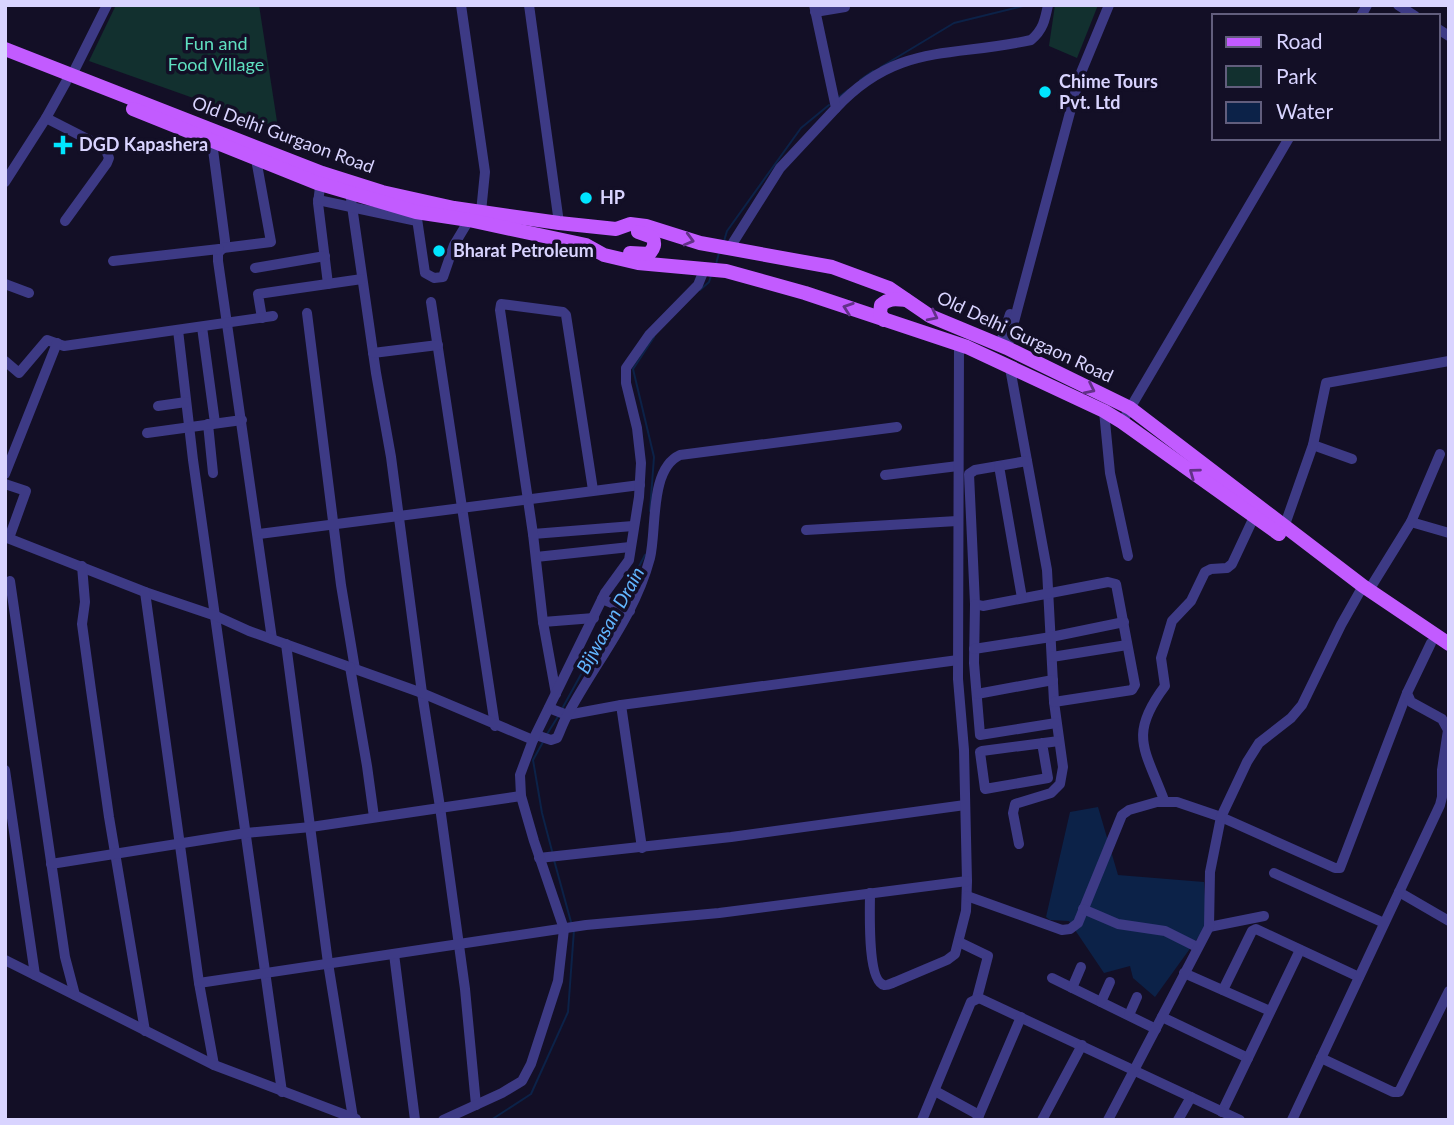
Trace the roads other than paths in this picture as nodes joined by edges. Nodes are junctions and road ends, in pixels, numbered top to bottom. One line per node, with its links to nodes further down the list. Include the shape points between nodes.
1 (107, 5): 11 (street)
2 (461, 5): 22 (street, via 485,172)
3 (529, 5): 25 (street)
4 (1048, 5): 12 (street, via 1045,22 1031,40 902,62 861,83)
5 (1103, 5): 48 (street, via 1076,68)
6 (1109, 5): 48 (street, via 1080,75)
7 (845, 7): 8 (street)
8 (814, 8): 12 (street)
9 (5, 49): 11 (main road, Old Delhi Gurgaon Road)
10 (5, 59): 11 (main road, Old Delhi Gurgaon Road)
11 (69, 78): 13 (street); 15 (main road, Old Delhi Gurgaon Road); 17 (main road, Old Delhi Gurgaon Road)
12 (836, 108): 28 (street, via 780,168)
13 (46, 118): 18 (street); 24 (street, via 108,153 107,163)
14 (1288, 140): 55 (street)
15 (212, 142): 16 (main road, Old Delhi Gurgaon Road); 29 (street, via 225,242)
16 (256, 159): 17 (main road, Old Delhi Gurgaon Road); 29 (street, via 271,242)
17 (321, 179): 19 (main road, Old Delhi Gurgaon Road); 20 (street); 22 (main road, Old Delhi Gurgaon Road)
18 (5, 182)
19 (350, 192): 21 (street); 23 (main road, Old Delhi Gurgaon Road)
20 (318, 200): 21 (street); 30 (street)
21 (352, 208): 23 (street); 34 (street)
22 (475, 216): 23 (main road, Old Delhi Gurgaon Road); 23 (street, via 454,245 439,278 425,273); 25 (main road, Old Delhi Gurgaon Road); 27 (main road, Old Delhi Gurgaon Road)
23 (417, 217)
24 (65, 220)
25 (559, 223): 26 (main road, Old Delhi Gurgaon Road)
26 (616, 229): 27 (main road, via 652,237 654,249 641,256); 28 (main road, Old Delhi Gurgaon Road, one-way to 28, via 646,226)
27 (586, 245): 33 (main road, Old Delhi Gurgaon Road, via 604,255 638,263)
28 (723, 248): 38 (main road, Old Delhi Gurgaon Road, via 832,267 889,288)
29 (221, 249): 31 (street); 42 (street, via 218,261)
30 (325, 256): 32 (street); 36 (street)
31 (113, 261)
32 (255, 268)
33 (710, 270): 41 (main road, Old Delhi Gurgaon Road, one-way to 33, via 805,293); 74 (street, via 649,335 626,368)
34 (362, 279): 36 (street); 49 (street)
35 (5, 284): 37 (street)
36 (328, 284): 42 (street, via 258,294 268,317)
37 (29, 293)
38 (906, 300): 41 (main road, via 886,300 880,313); 48 (main road, Old Delhi Gurgaon Road, one-way to 48, via 930,316)
39 (431, 302): 46 (street)
40 (307, 313): 81 (street)
41 (884, 320): 47 (main road, Old Delhi Gurgaon Road)
42 (228, 323): 43 (street); 57 (street)
43 (202, 327): 44 (street); 59 (street)
44 (178, 330): 45 (street, via 64,346); 53 (street)
45 (57, 343): 51 (street, via 46,341 19,373); 70 (street)
46 (438, 345): 49 (street); 76 (street)
47 (959, 345): 52 (main road, Old Delhi Gurgaon Road); 67 (street)
48 (1004, 347): 55 (main road, Old Delhi Gurgaon Road, one-way to 55)
49 (373, 353): 77 (street)
50 (1449, 360): 63 (street, via 1326,383)
51 (6, 362)
52 (1010, 368): 56 (main road, Old Delhi Gurgaon Road); 66 (street)
53 (186, 401): 54 (street); 60 (street)
54 (158, 406)
55 (1130, 408): 58 (street); 84 (main road, Old Delhi Gurgaon Road)
56 (1104, 411): 58 (main road, Old Delhi Gurgaon Road); 90 (street, via 1110,472)
57 (242, 420): 59 (street); 86 (street)
58 (1122, 422): 78 (main road, Old Delhi Gurgaon Road, one-way to 58)
59 (211, 424): 60 (street); 69 (street)
60 (189, 427): 62 (street); 101 (street)
61 (897, 427): 74 (street, via 680,455 669,462)
62 (147, 433)
63 (1313, 445): 65 (street); 84 (street)
64 (1440, 454): 80 (street)
65 (1352, 459)
66 (1027, 461): 68 (street); 96 (street)
67 (958, 466): 71 (street); 79 (street)
68 (999, 466): 97 (street); 99 (street, via 969,474)
69 (213, 473)
70 (5, 474)
71 (886, 475)
72 (5, 484): 88 (street, via 26,491)
73 (593, 490): 74 (street); 75 (street); 75 (street, via 566,315 504,303 500,310)
74 (646, 496): 82 (street); 100 (street, via 650,558)
75 (527, 500): 76 (street); 87 (street)
76 (461, 508): 77 (street); 125 (street)
77 (398, 515): 81 (street); 117 (street)
78 (1254, 517): 84 (main road, Old Delhi Gurgaon Road); 132 (street, via 1230,566 1205,572 1191,601 1171,624 1161,658 1166,682 1149,707 1142,728 1144,747)
79 (957, 521): 83 (street); 114 (street)
80 (1410, 522): 85 (street); 94 (street)
81 (334, 524): 86 (street); 115 (street)
82 (633, 526): 87 (street); 89 (street)
83 (806, 530)
84 (1283, 531): 94 (main road, Old Delhi Gurgaon Road)
85 (1449, 533)
86 (259, 534): 106 (street)
87 (533, 534): 91 (street)
88 (7, 538): 92 (street)
89 (631, 547): 91 (street); 98 (street, via 626,567)
90 (1128, 556)
91 (536, 558): 103 (street)
92 (82, 566): 95 (street); 142 (street, via 82,624)
93 (10, 580): 144 (street)
94 (1364, 590): 107 (main road, Old Delhi Gurgaon Road); 109 (main road, Old Delhi Gurgaon Road); 136 (street, via 1340,625 1301,705 1252,752)
95 (145, 592): 101 (street); 139 (street)
96 (1049, 593): 97 (street); 104 (street, via 1112,582 1118,587); 105 (street)
97 (1022, 598): 99 (street)
98 (605, 600): 100 (street); 102 (street)
99 (975, 604): 111 (street)
100 (628, 610): 123 (street)
101 (216, 616): 106 (street); 138 (street)
102 (594, 618): 103 (street); 119 (street)
103 (543, 622): 119 (street)
104 (1124, 622): 105 (street); 110 (street)
105 (1051, 637): 111 (street); 113 (street)
106 (272, 639): 108 (street)
107 (1431, 643): 112 (main road, Old Delhi Gurgaon Road); 118 (street)
108 (286, 644): 115 (street); 137 (street)
109 (1449, 644)
110 (1128, 645): 113 (street); 121 (street, via 1134,689)
111 (974, 649): 120 (street)
112 (1449, 655)
113 (1052, 657): 116 (street)
114 (958, 660): 122 (street); 133 (street)
115 (352, 668): 117 (street); 135 (street)
116 (1053, 680): 120 (street); 121 (street)
117 (422, 693): 125 (street); 134 (street)
118 (1407, 693): 131 (street, via 1411,702 1446,724 1441,770); 136 (street, via 1340,868)
119 (556, 694): 123 (street)
120 (977, 694): 124 (street, via 980,734)
121 (1054, 702): 124 (street)
122 (621, 705): 123 (street); 141 (street)
123 (558, 712): 126 (street); 126 (street, via 557,738)
124 (1056, 723): 127 (street)
125 (495, 726): 126 (street)
126 (540, 738): 130 (street, via 520,775)
127 (1059, 741): 128 (street); 140 (street, via 1060,784 1013,808)
128 (1042, 743): 128 (street, via 1048,778 985,789 979,752)
129 (5, 770): 167 (street)
130 (521, 796): 134 (street); 143 (street)
131 (1446, 797): 147 (street)
132 (1164, 800): 136 (street); 150 (street, via 1122,815)
133 (965, 805): 141 (street); 146 (street)
134 (440, 807): 135 (street); 158 (street)
135 (374, 817): 137 (street)
136 (1221, 817): 156 (street, via 1210,872)
137 (311, 827): 138 (street); 163 (street)
138 (246, 833): 139 (street); 165 (street)
139 (181, 843): 142 (street); 171 (street)
140 (1020, 844)
141 (642, 848): 143 (street)
142 (115, 853): 144 (street); 184 (street)
143 (539, 858): 155 (street)
144 (51, 864): 175 (street)
145 (1274, 873): 153 (street)
146 (967, 881): 148 (street); 149 (street)
147 (1399, 892): 152 (street); 153 (street)
148 (870, 893): 155 (street); 157 (street, via 872,964 884,985 951,957)
149 (967, 896): 150 (street, via 1062,930 1075,927); 157 (street)
150 (1083, 909): 159 (street, via 1118,924 1165,931)
151 (1264, 916): 154 (street)
152 (1449, 921)
153 (1384, 923): 168 (street)
154 (1251, 925): 156 (street); 160 (street); 173 (street)
155 (567, 928): 158 (street); 193 (street, via 561,972 526,1075)
156 (1209, 928): 159 (street)
157 (959, 942): 177 (street, via 988,956)
158 (458, 945): 161 (street); 193 (street)
159 (1197, 947): 166 (street)
160 (1300, 950): 168 (street); 179 (street)
161 (394, 954): 163 (street); 197 (street)
162 (5, 960): 167 (street)
163 (328, 963): 165 (street); 196 (street)
164 (1081, 967): 172 (street)
165 (265, 973): 171 (street); 191 (street)
166 (1184, 973): 173 (street); 182 (street)
167 (35, 975): 175 (street)
168 (1359, 977): 187 (street)
169 (1052, 978): 172 (street)
170 (1111, 982): 178 (street)
171 (199, 983): 188 (street)
172 (1072, 988): 178 (street)
173 (1223, 990): 179 (street)
174 (1449, 991): 187 (street, via 1399,1092)
175 (75, 995): 184 (street)
176 (1137, 997): 180 (street)
177 (977, 998): 181 (street); 190 (street, via 971,1002)
178 (1101, 1002): 180 (street)
179 (1270, 1011): 186 (street)
180 (1129, 1015): 183 (street)
181 (1021, 1017): 185 (street); 195 (street)
182 (1162, 1017): 183 (street); 186 (street)
183 (1156, 1029): 189 (street)
184 (145, 1031): 188 (street)
185 (1082, 1045): 189 (street); 200 (street)
186 (1248, 1058): 194 (street)
187 (1321, 1058): 204 (street)
188 (214, 1065): 191 (street)
189 (1135, 1071): 192 (street); 201 (street)
190 (935, 1091): 195 (street); 199 (street)
191 (282, 1092): 196 (street)
192 (1191, 1097): 194 (street); 202 (street)
193 (476, 1105): 198 (street)
194 (1222, 1112): 203 (street)
195 (978, 1117)
196 (356, 1119)
197 (415, 1120)
198 (443, 1120)
199 (922, 1120)
200 (1042, 1120)
201 (1108, 1120)
202 (1178, 1120)
203 (1240, 1120)
204 (1293, 1120)

